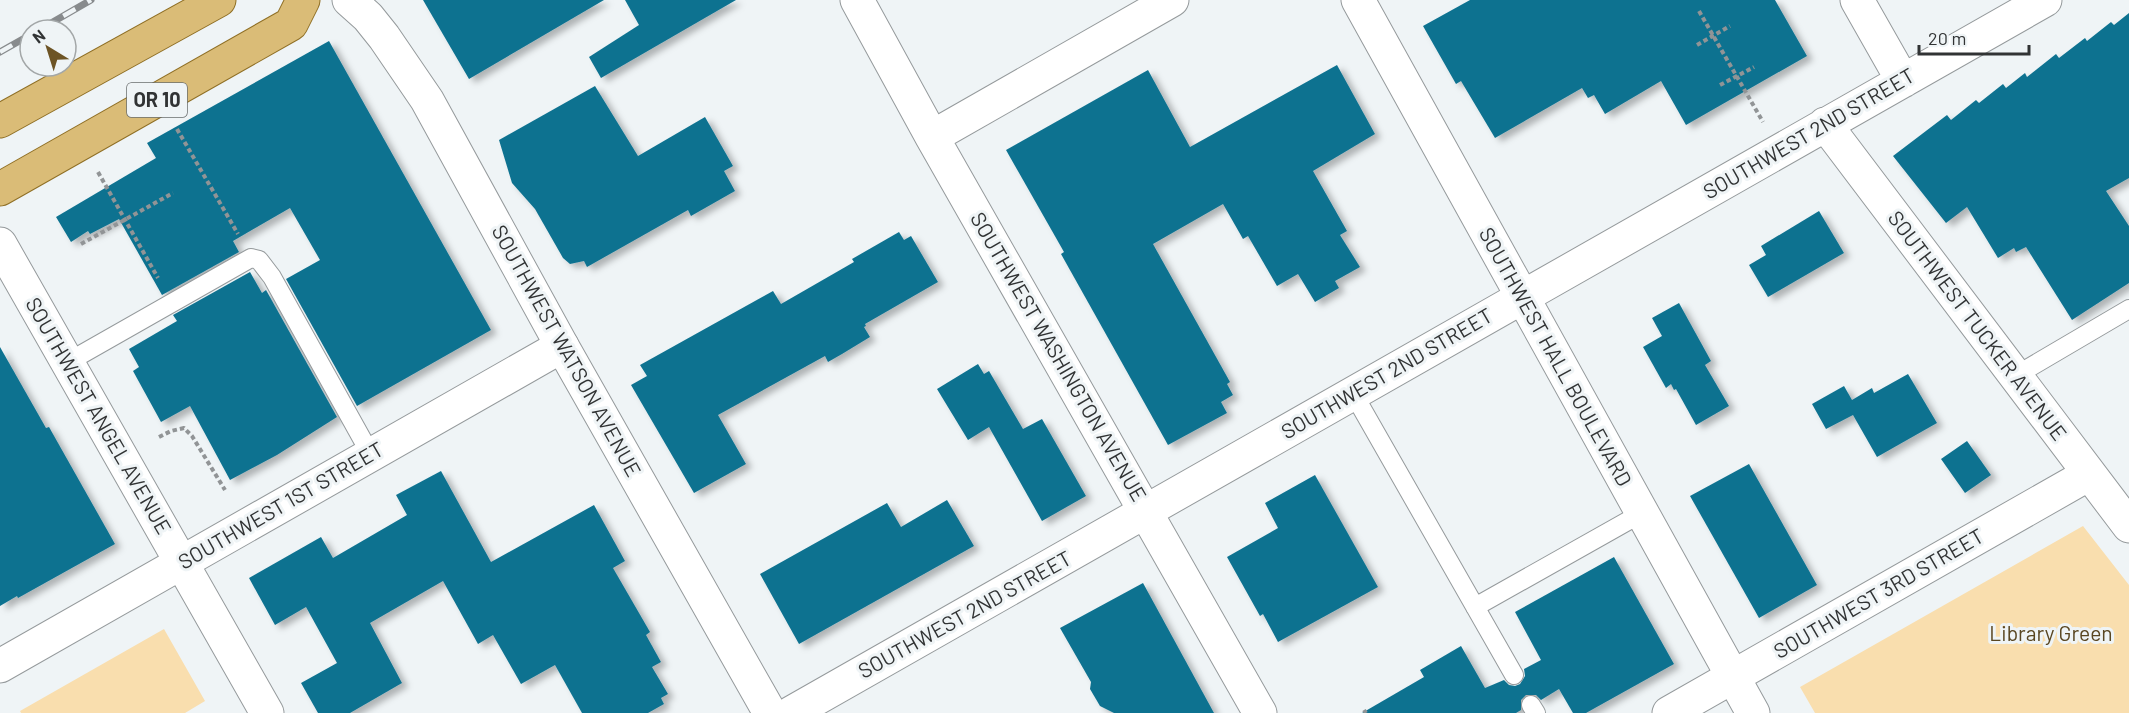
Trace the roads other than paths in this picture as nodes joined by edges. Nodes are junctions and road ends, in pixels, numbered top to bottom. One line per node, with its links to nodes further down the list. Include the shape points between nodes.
1 (219, 0): 10 (main road, OR 10)
2 (303, 0): 13 (main road, OR 10, via 291,24)
3 (349, 0): 17 (street, SOUTHWEST WATSON AVENUE, via 384,37 427,100)
4 (857, 0): 12 (street, SOUTHWEST WASHINGTON AVENUE)
5 (1172, 0): 12 (street)
6 (1358, 0): 15 (street, SOUTHWEST HALL BOULEVARD)
7 (1857, 0): 9 (street)
8 (2045, 0): 9 (street, SOUTHWEST 2ND STREET)
9 (1903, 81): 11 (street, SOUTHWEST 2ND STREET)
10 (0, 121)
11 (1826, 124): 15 (street, SOUTHWEST 2ND STREET); 19 (street, SOUTHWEST TUCKER AVENUE)
12 (932, 137): 23 (street, SOUTHWEST WASHINGTON AVENUE)
13 (0, 189)
14 (0, 244): 18 (street, SOUTHWEST ANGEL AVENUE)
15 (1521, 297): 20 (street, SOUTHWEST 2ND STREET); 24 (street, SOUTHWEST HALL BOULEVARD)
16 (2129, 309): 19 (lane)
17 (562, 346): 21 (street, SOUTHWEST 1ST STREET); 32 (street, SOUTHWEST WATSON AVENUE)
18 (68, 362): 21 (lane, via 251,258 259,260); 26 (street, SOUTHWEST ANGEL AVENUE)
19 (2015, 376): 22 (street, SOUTHWEST TUCKER AVENUE)
20 (1353, 393): 23 (street, SOUTHWEST 2ND STREET); 27 (lane)
21 (371, 455): 26 (street, SOUTHWEST 1ST STREET)
22 (2089, 474): 25 (street, SOUTHWEST TUCKER AVENUE); 30 (street, SOUTHWEST 3RD STREET)
23 (1147, 511): 33 (street, SOUTHWEST 2ND STREET); 34 (street, SOUTHWEST WASHINGTON AVENUE)
24 (1642, 513): 27 (lane); 30 (street, SOUTHWEST HALL BOULEVARD)
25 (2126, 518)
26 (182, 562): 28 (street, SOUTHWEST 1ST STREET); 31 (street, SOUTHWEST ANGEL AVENUE)
27 (1475, 607): 29 (lane)
28 (0, 666)
29 (1514, 675)
30 (1734, 677): 35 (street, SOUTHWEST 3RD STREET); 36 (street, SOUTHWEST HALL BOULEVARD)
31 (267, 713)
32 (770, 713)
33 (791, 713)
34 (1260, 713)
35 (1669, 713)
36 (1753, 713)

